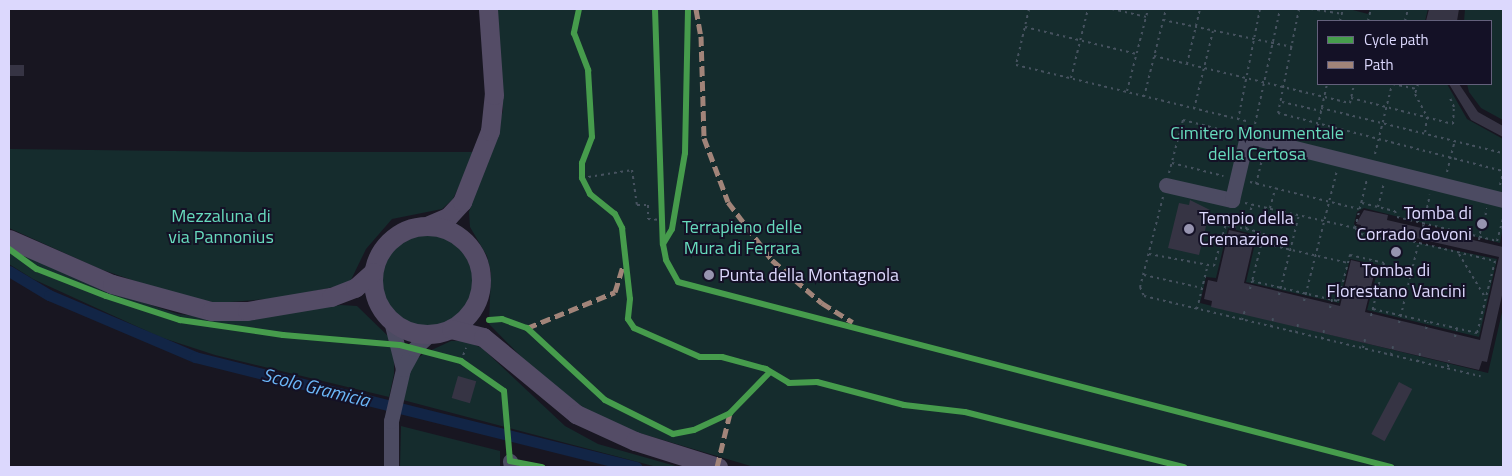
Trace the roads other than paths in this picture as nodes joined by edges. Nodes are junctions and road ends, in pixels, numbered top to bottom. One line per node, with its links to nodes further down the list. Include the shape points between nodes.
1 (488, 9): 4 (main road, via 494,109 486,145)
2 (1166, 185): 3 (street, via 1232,200 1251,130 1267,141 1340,159 1373,160 1387,171)
3 (1503, 200)
4 (462, 202): 5 (main road, via 448,217); 7 (main road, via 463,224)
5 (429, 225): 7 (main road, via 450,231); 8 (main road, via 404,230 390,239 380,251)
6 (9, 239): 9 (main road, via 112,284 202,310 247,311)
7 (470, 246): 10 (main road, via 481,275)
8 (373, 272): 9 (main road, via 354,288); 11 (main road, via 375,296)
9 (331, 297): 11 (main road, via 360,299)
10 (477, 301): 12 (main road, via 463,321); 14 (main road, via 482,324)
11 (386, 315): 13 (main road, via 409,331); 15 (street)
12 (451, 329): 13 (main road); 14 (main road, via 473,334)
13 (430, 334): 15 (street, via 414,349)
14 (493, 345): 17 (main road, via 576,414 635,440)
15 (403, 369): 16 (street, via 391,421)
16 (391, 467)
17 (718, 467)

